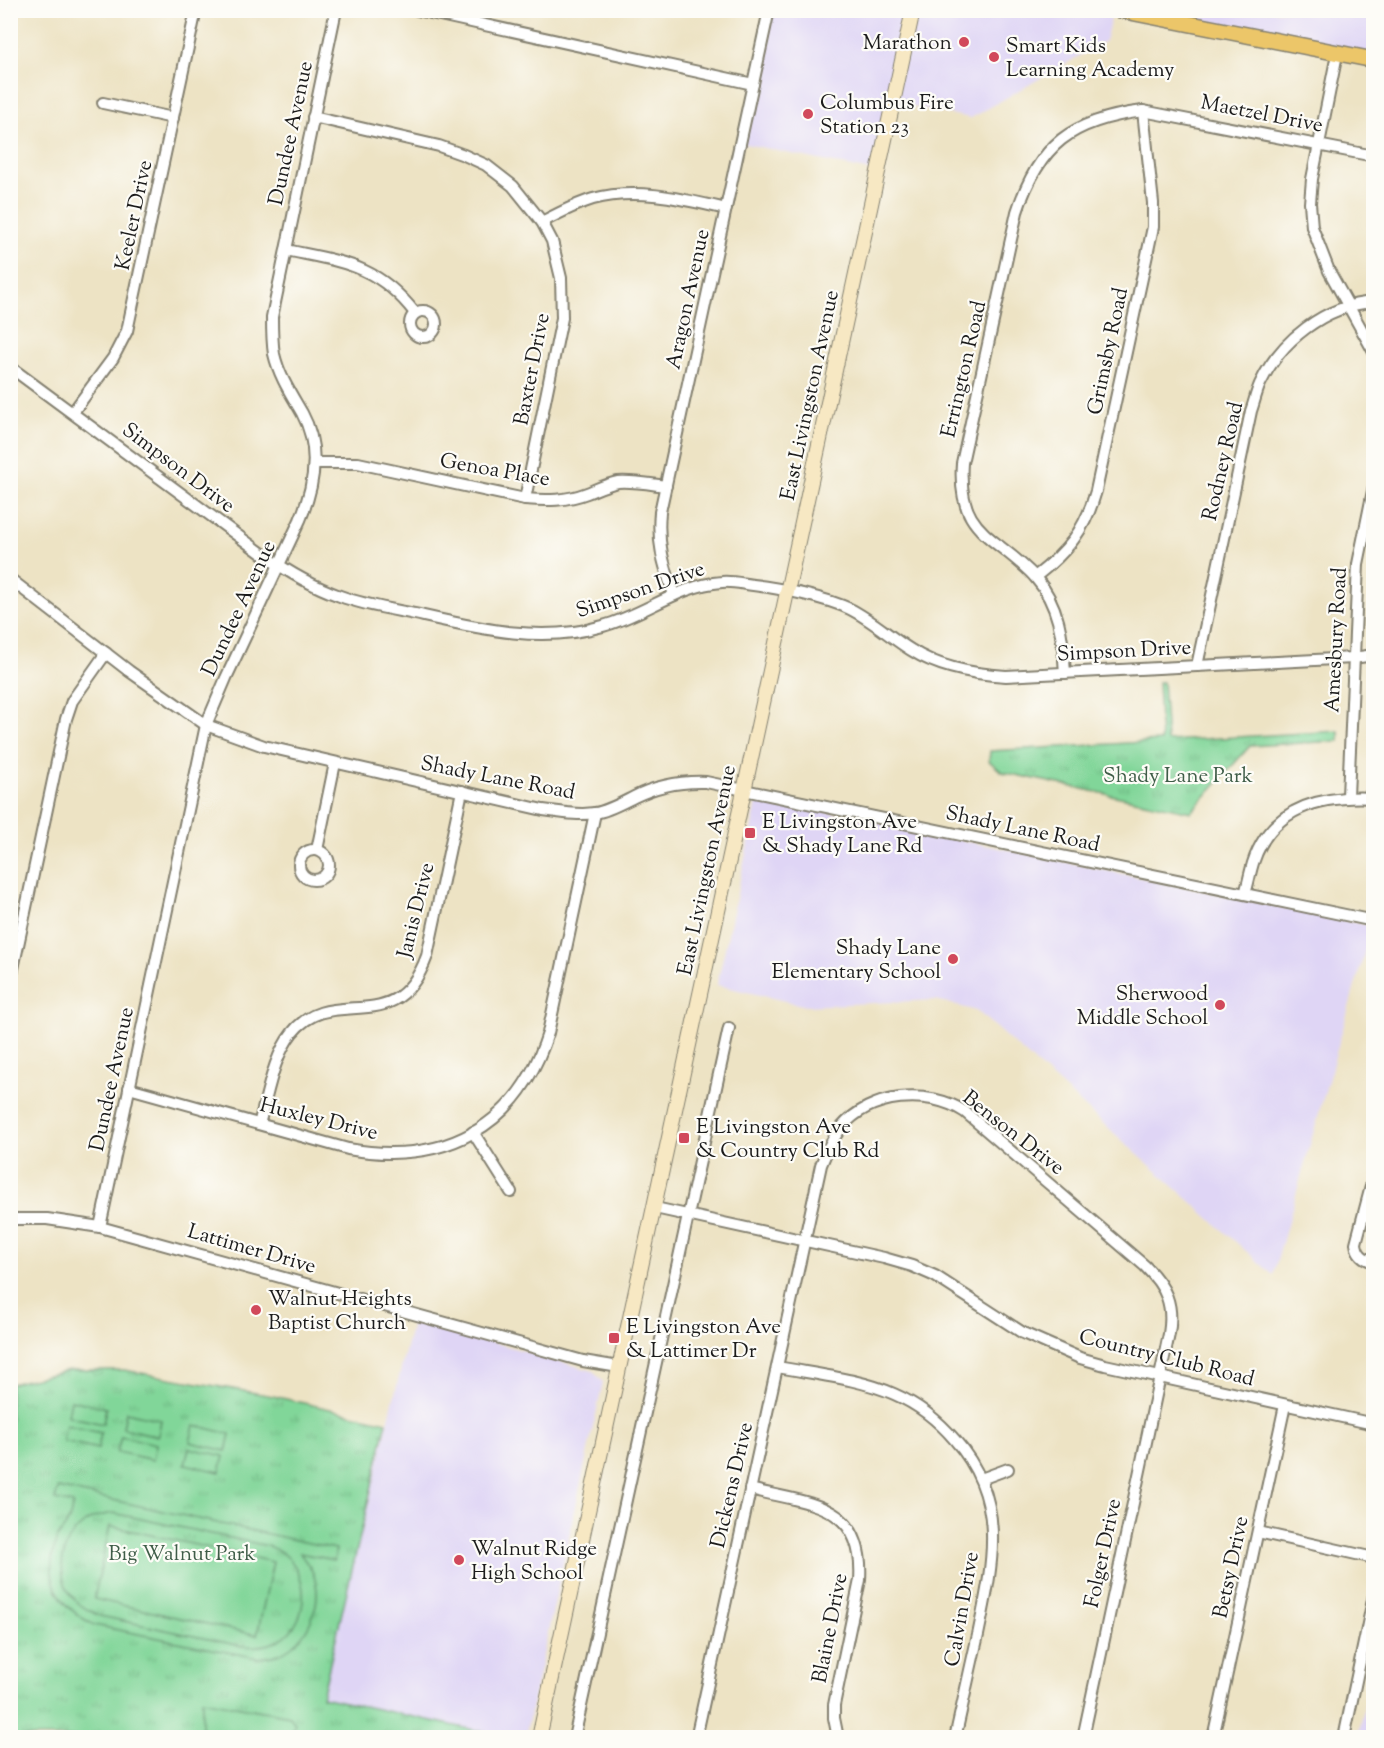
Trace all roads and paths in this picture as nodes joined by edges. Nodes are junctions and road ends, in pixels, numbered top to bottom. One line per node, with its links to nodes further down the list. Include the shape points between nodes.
1 (196, 10): 13 (street, Keeler Drive)
2 (336, 10): 12 (street, Dundee Avenue)
3 (417, 10): 9 (street)
4 (769, 10): 9 (street, Aragon Avenue)
5 (913, 10): 32 (main road, East Livingston Avenue)
6 (1120, 10): 7 (main road)
7 (1337, 54): 8 (main road); 14 (street)
8 (1374, 60)
9 (753, 84): 16 (street, Aragon Avenue)
10 (103, 104): 13 (street)
11 (1143, 111): 14 (street, Maetzel Drive); 30 (street, Grimsby Road, via 1153,227 1096,491 1084,525 1071,544); 30 (street, Errington Road, via 1098,119 1058,141 1032,173 1017,212 960,481 963,498 980,530)
12 (313, 117): 17 (street, Baxter Drive, via 465,154 513,186); 18 (street, Dundee Avenue)
13 (174, 118): 24 (street, Keeler Drive, via 127,331 113,358)
14 (1319, 145): 15 (street, Maetzel Drive); 20 (street, via 1312,179 1312,227 1329,271)
15 (1374, 156)
16 (726, 209): 17 (street, via 666,196 616,195 593,199); 26 (street, Aragon Avenue)
17 (543, 222): 28 (street, Baxter Drive, via 561,278 562,318)
18 (286, 250): 21 (street, via 354,265 372,273); 25 (street, Dundee Avenue, via 272,317 274,356 303,416)
19 (1374, 302): 20 (street, Rodney Road)
20 (1349, 306): 22 (street); 37 (street, Rodney Road, via 1334,311 1295,338 1260,385 1251,411)
21 (415, 313)
22 (1374, 352)
23 (10, 367): 24 (street, Simpson Drive)
24 (73, 412): 29 (street, Simpson Drive)
25 (315, 463): 28 (street, Genoa Place, via 358,462); 29 (street, Dundee Avenue, via 306,506)
26 (666, 486): 28 (street, Genoa Place, via 616,483 556,501); 33 (street, Aragon Avenue, via 660,546)
27 (1374, 486): 36 (street, Amesbury Road, via 1358,564)
28 (525, 499)
29 (279, 565): 33 (street, Simpson Drive, via 305,582 359,602 475,627 550,636 593,629); 39 (street, Dundee Avenue)
30 (1035, 577): 38 (street, Errington Road, via 1056,613)
31 (10, 579): 34 (street, Shady Lane Road)
32 (787, 592): 33 (street, Simpson Drive, via 722,582); 38 (street, Simpson Drive, via 850,609 912,651 957,670 1006,676); 41 (main road, East Livingston Avenue)
33 (675, 595)
34 (106, 653): 39 (street, Shady Lane Road); 49 (street, via 72,700 66,719)
35 (1374, 655): 36 (street, Simpson Drive)
36 (1353, 658): 37 (street, Simpson Drive); 43 (street, Amesbury Road)
37 (1197, 666): 38 (street, Simpson Drive)
38 (1065, 673)
39 (207, 725): 40 (street, Shady Lane Road, via 264,746); 51 (street, Dundee Avenue)
40 (334, 764): 42 (street, Shady Lane Road); 46 (street)
41 (745, 790): 45 (street, Shady Lane Road, via 688,781 654,788); 47 (street, Shady Lane Road); 56 (main road, East Livingston Avenue)
42 (462, 791): 45 (street, Shady Lane Road, via 543,810); 52 (street, Janis Drive, via 427,956 417,978 393,1001 372,1007 330,1009 294,1030 279,1058)
43 (1348, 796): 44 (street); 47 (street, via 1316,802 1282,819 1261,845)
44 (1374, 798)
45 (595, 813): 53 (street, Huxley Drive, via 542,1052 509,1104)
46 (316, 850)
47 (1245, 894): 48 (street, Shady Lane Road)
48 (1374, 921)
49 (10, 983)
50 (729, 1028): 57 (street)
51 (129, 1088): 52 (street, Huxley Drive); 59 (street, Dundee Avenue)
52 (259, 1124): 53 (street, Huxley Drive, via 348,1149 383,1154 436,1148)
53 (473, 1132): 55 (street)
54 (1374, 1175): 61 (street, via 1357,1237 1358,1253)
55 (511, 1192)
56 (655, 1208): 57 (street, Country Club Road); 63 (main road, East Livingston Avenue)
57 (687, 1215): 60 (street, Country Club Road); 74 (street)
58 (10, 1219): 59 (street, Lattimer Drive, via 47,1219)
59 (99, 1227): 63 (street, Lattimer Drive, via 583,1361)
60 (805, 1241): 62 (street, Dickens Drive); 64 (street, Country Club Road, via 912,1266 1059,1350); 64 (street, Benson Drive, via 821,1165 842,1127 886,1100 938,1100 965,1112 1161,1283 1171,1308 1171,1322)
61 (1374, 1262)
62 (778, 1366): 68 (street, Calvin Drive, via 878,1388 914,1404 947,1430); 69 (street, Dickens Drive)
63 (619, 1367): 73 (main road, East Livingston Avenue)
64 (1160, 1377): 65 (street, Country Club Road); 78 (street, Folger Drive)
65 (1285, 1405): 66 (street, Country Club Road); 70 (street, Betsy Drive)
66 (1374, 1424)
67 (1008, 1469): 68 (street)
68 (981, 1479): 77 (street, Calvin Drive, via 993,1528 992,1560)
69 (750, 1489): 75 (street, Dickens Drive); 76 (street, Blaine Drive, via 829,1510 849,1529 858,1548 860,1580 834,1705)
70 (1258, 1532): 71 (street); 79 (street, Betsy Drive)
71 (1374, 1558)
72 (1374, 1595): 80 (street)
73 (539, 1737)
74 (574, 1737)
75 (696, 1737)
76 (838, 1737)
77 (955, 1737)
78 (1083, 1737)
79 (1213, 1737)
80 (1344, 1737)

